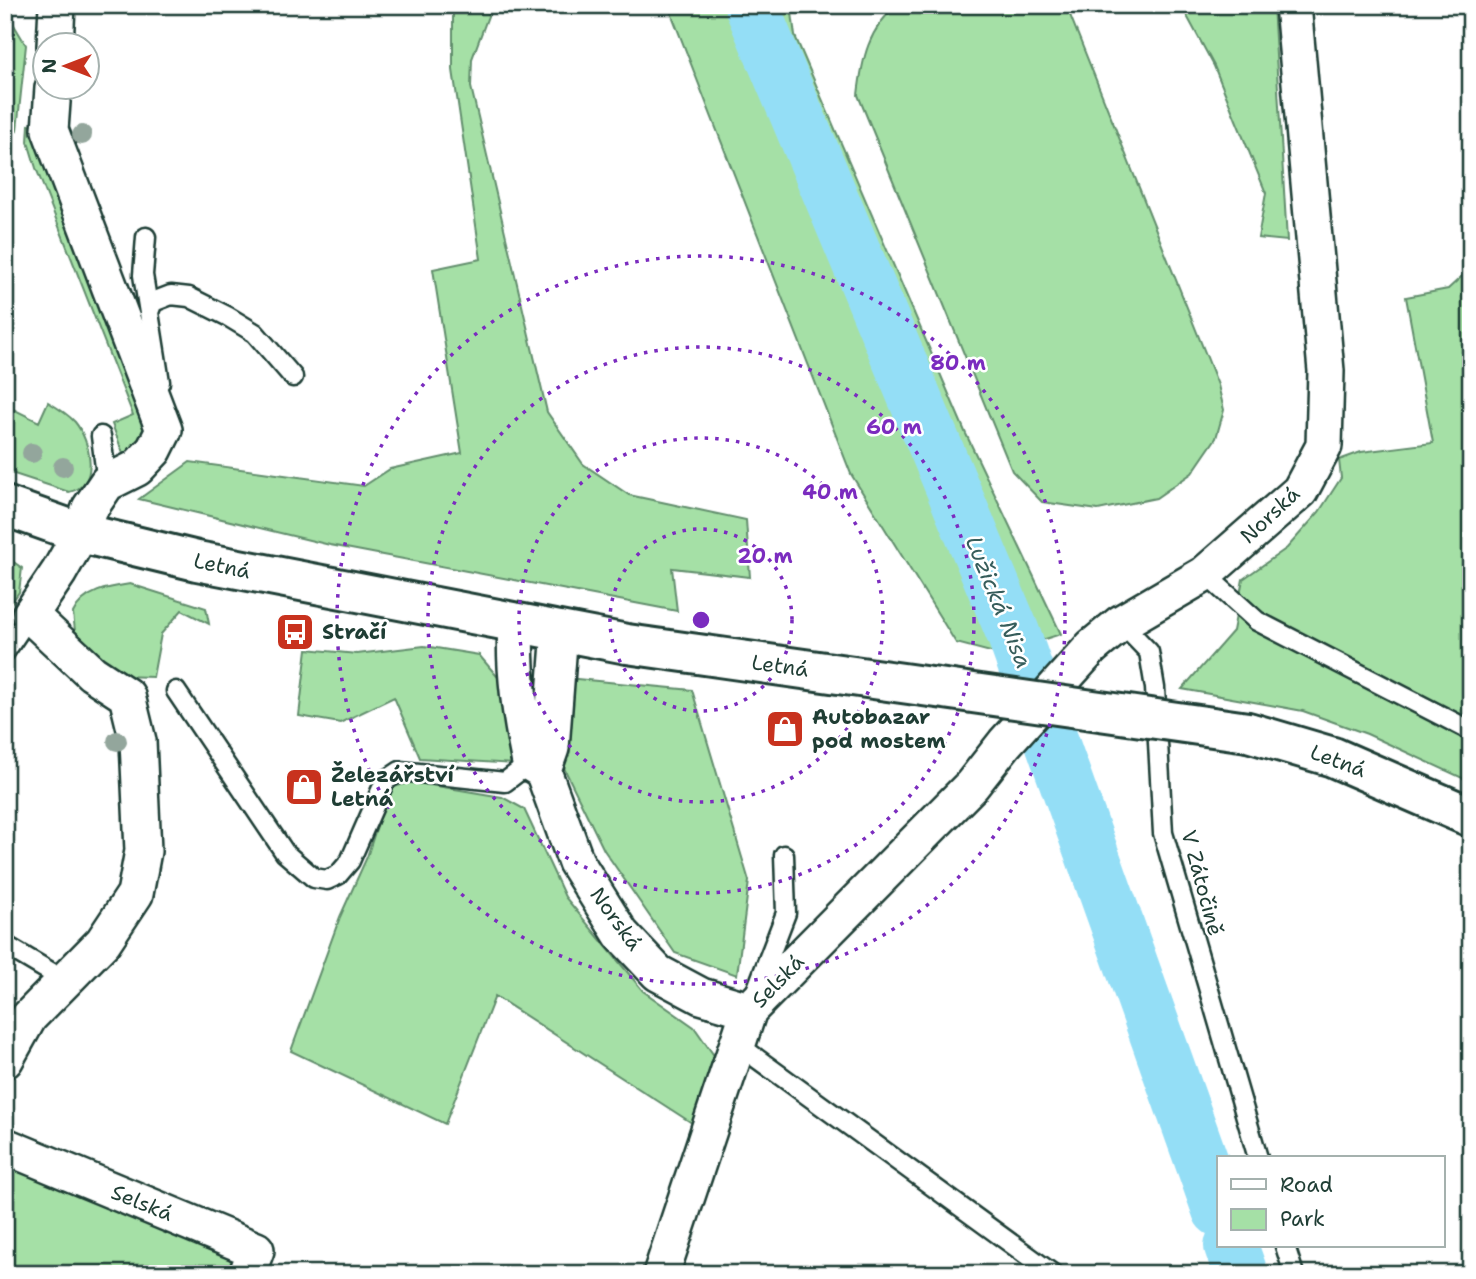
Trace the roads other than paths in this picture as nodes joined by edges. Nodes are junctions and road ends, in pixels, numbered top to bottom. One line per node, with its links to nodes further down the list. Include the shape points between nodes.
1 (57, 5): 3 (street)
2 (1293, 5): 13 (street, Norská, via 1326,371 1324,446 1300,491)
3 (56, 32)
4 (51, 102): 8 (street, via 50,130)
5 (146, 237): 6 (lane, via 143,275)
6 (149, 312): 7 (lane, via 153,302 172,295 189,297 256,333); 8 (lane, via 162,390)
7 (293, 377)
8 (160, 413): 10 (street, via 164,430 154,450 137,468)
9 (100, 436): 10 (lane)
10 (107, 482): 12 (street)
11 (5, 506): 12 (street, Letná)
12 (81, 533): 14 (street); 16 (street, Letná)
13 (1205, 574): 15 (street, Norská); 20 (lane, via 1257,621)
14 (30, 615): 18 (lane); 26 (street, via 92,673 127,696 138,741 143,851 135,894 103,942)
15 (1121, 623): 22 (street, Norská, via 1092,647); 31 (lane, V Zátočině, via 1149,652 1163,833)
16 (516, 625): 17 (street, Letná); 21 (street, Norská, via 517,674)
17 (560, 630): 21 (street, via 551,748); 23 (street, Letná, bridge, via 627,644 1248,732 1333,757)
18 (5, 652)
19 (176, 691): 21 (lane, via 285,853 314,878 327,880 338,875 350,861 385,781 400,771 505,782)
20 (1471, 731)
21 (537, 767): 27 (street, Norská, via 576,862 621,934 659,973 701,996)
22 (972, 785): 27 (street, Selská)
23 (1471, 817)
24 (784, 855): 27 (lane, via 786,913)
25 (5, 945): 26 (lane)
26 (64, 980): 29 (street, via 29,1017)
27 (749, 1010): 28 (street, Selská)
28 (737, 1044): 34 (street, Selská); 35 (lane)
29 (5, 1060)
30 (5, 1146): 33 (street, Selská, via 256,1250)
31 (1257, 1156)
32 (1286, 1248): 36 (lane)
33 (247, 1274)
34 (661, 1274)
35 (1053, 1274)
36 (1294, 1274)

